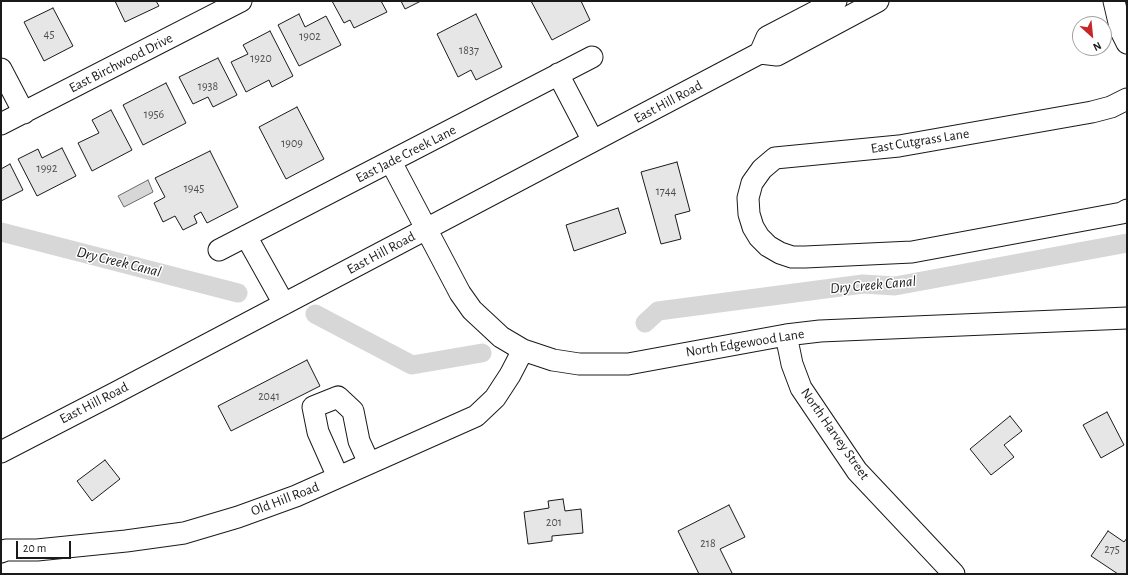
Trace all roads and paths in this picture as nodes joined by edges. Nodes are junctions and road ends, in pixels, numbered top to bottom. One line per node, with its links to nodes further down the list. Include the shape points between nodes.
1 (241, 1): 5 (street, East Birchwood Drive)
2 (836, 1): 7 (street, via 767,37)
3 (878, 1): 7 (street, East Hill Road, via 777,55)
4 (1114, 1): 6 (street, via 1121,31)
5 (214, 7): 12 (street, East Birchwood Drive)
6 (1127, 43)
7 (760, 53): 14 (street, East Hill Road)
8 (592, 57): 10 (street, East Jade Creek Lane)
9 (1, 69): 12 (street)
10 (558, 74): 14 (street); 15 (street, East Jade Creek Lane)
11 (1127, 99): 16 (street, East Cutgrass Lane, via 1092,112 899,146 776,158 762,169 752,183 748,198 749,214 759,237 768,246 792,257 912,252)
12 (24, 113): 13 (street, East Birchwood Drive)
13 (1, 124)
14 (593, 141): 17 (street, East Hill Road)
15 (391, 162): 17 (street, North Edgewood Lane); 18 (street, East Jade Creek Lane)
16 (1127, 210)
17 (426, 229): 20 (street, East Hill Road); 23 (street, North Edgewood Lane, via 460,293 472,310 502,337)
18 (246, 236): 19 (street, East Jade Creek Lane); 20 (street)
19 (219, 250)
20 (284, 304): 24 (street, East Hill Road)
21 (1127, 318): 22 (street, North Edgewood Lane)
22 (786, 334): 23 (street, North Edgewood Lane, via 628,364 579,364 553,360); 28 (street, North Harvey Street, via 792,364 801,388 857,471)
23 (523, 350): 25 (street, Old Hill Road, via 495,398 476,416)
24 (1, 452)
25 (369, 463): 26 (street, Old Hill Road); 26 (street, via 360,441 353,411 338,397 313,407 318,432)
26 (338, 477): 27 (street, Old Hill Road, via 296,496 184,533)
27 (1, 552)
28 (954, 574)

